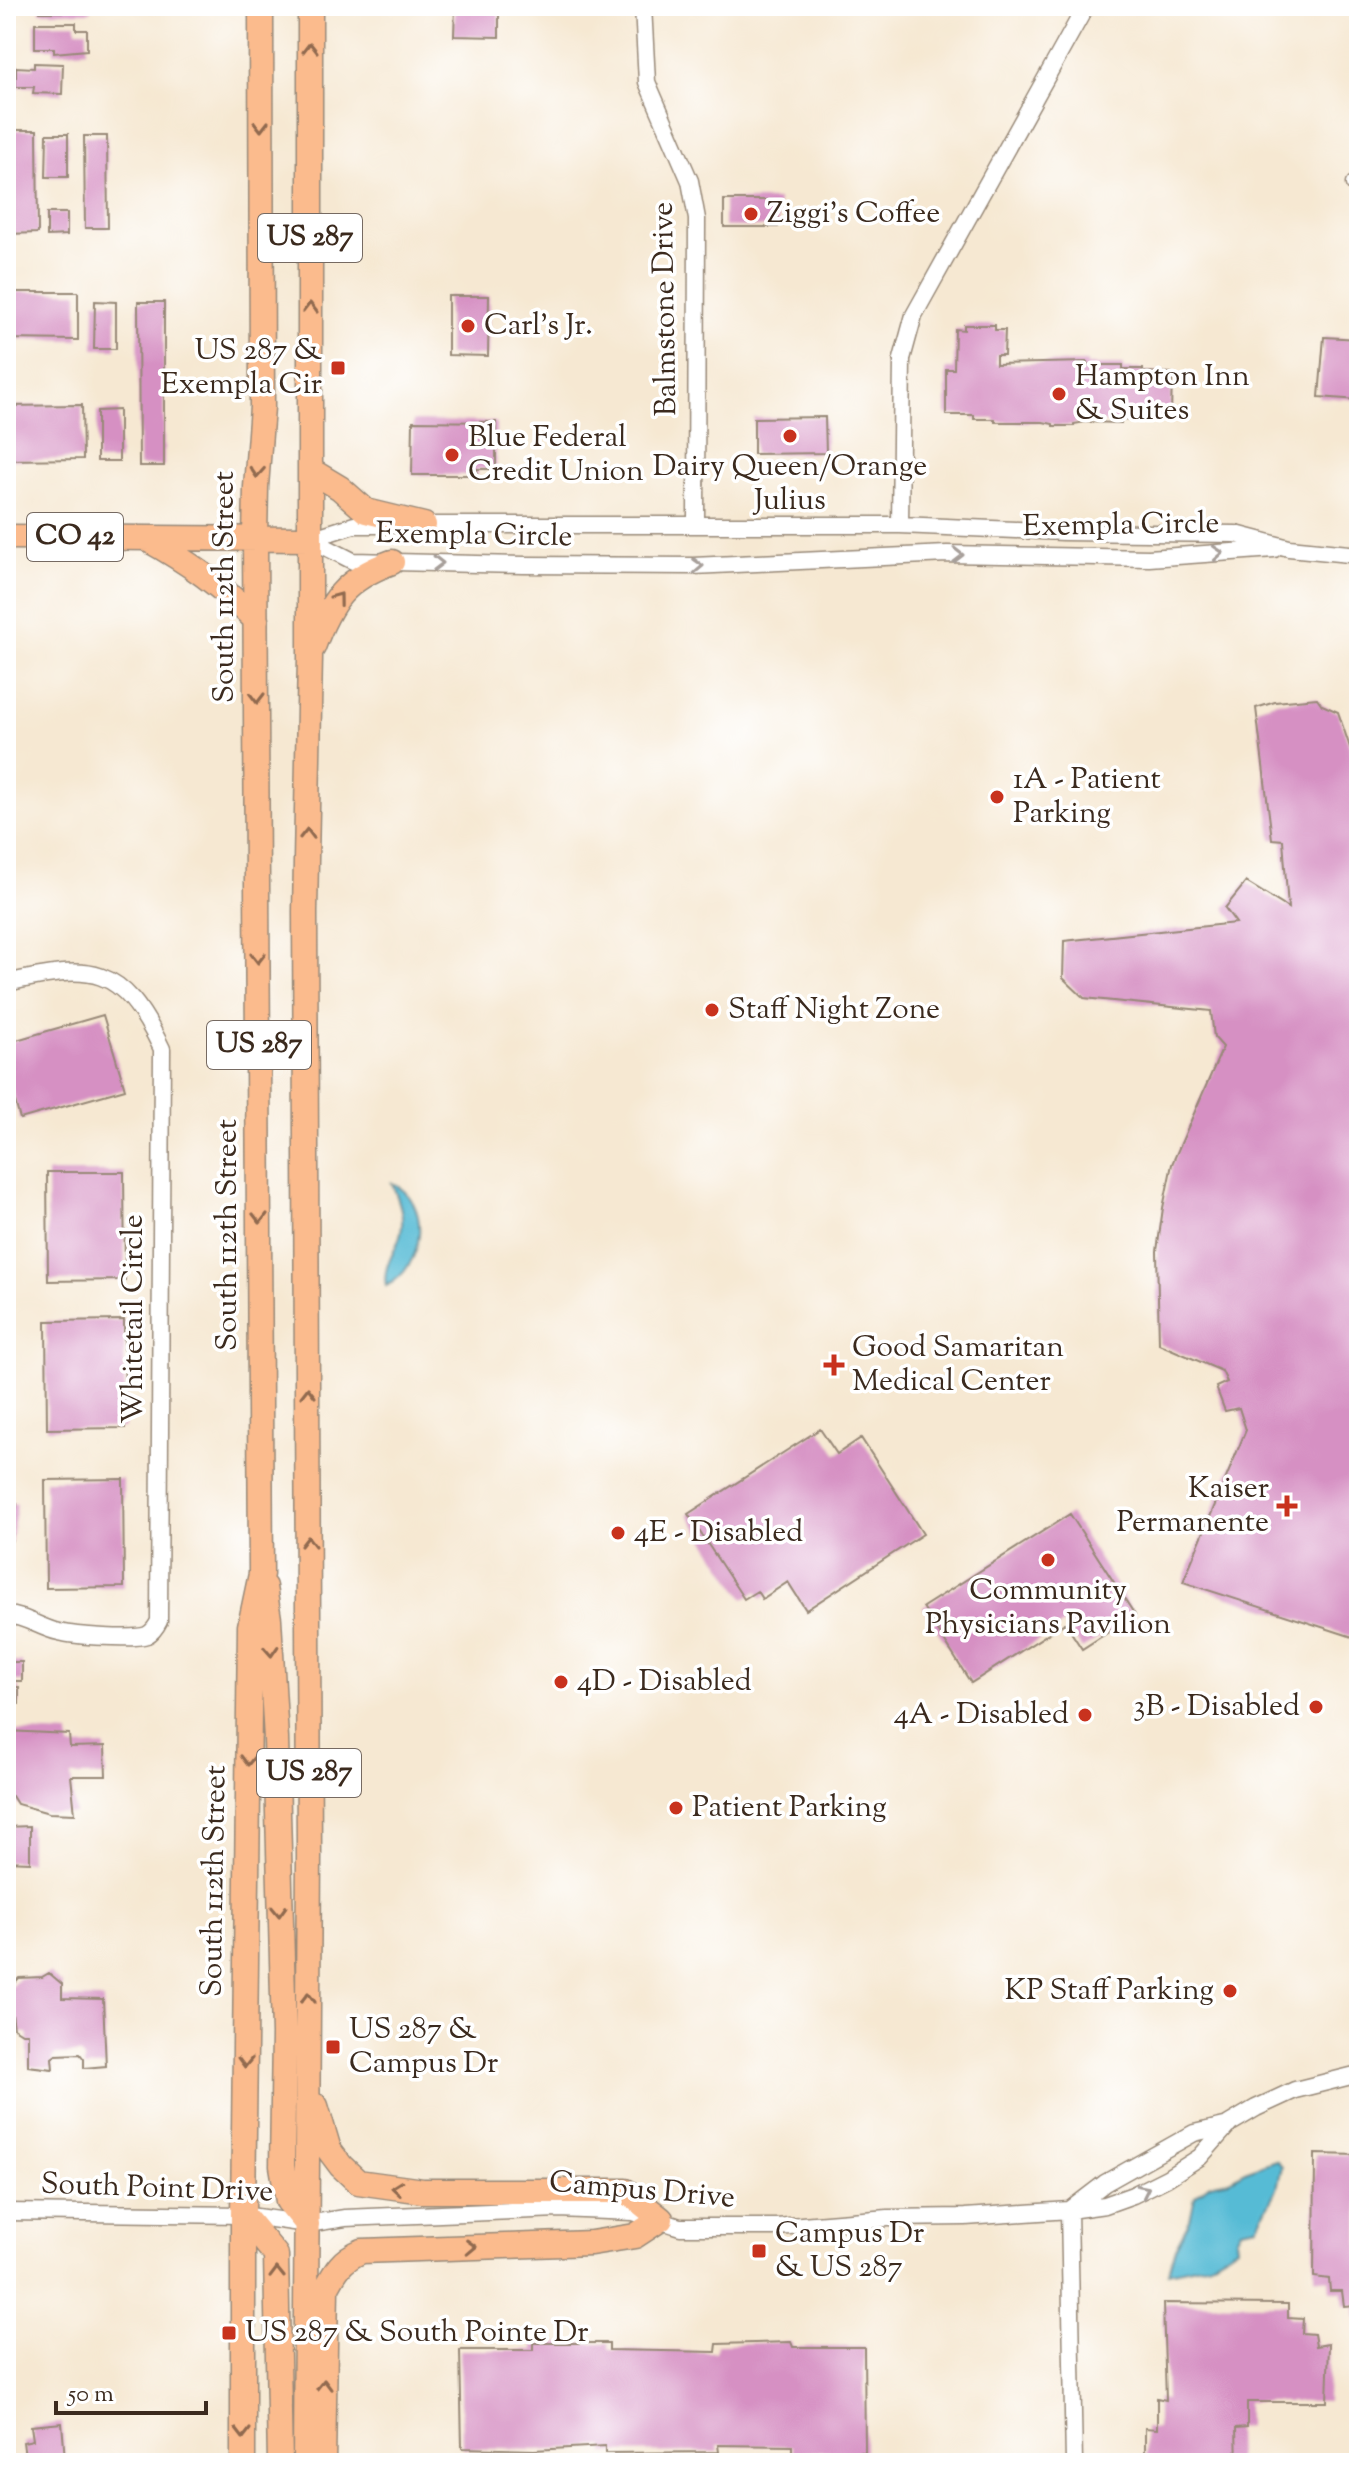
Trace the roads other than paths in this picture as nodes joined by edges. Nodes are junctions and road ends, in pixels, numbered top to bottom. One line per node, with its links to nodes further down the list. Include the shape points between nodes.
1 (261, 6): 11 (main road, South 112th Street / US 287, one-way to 11, via 262,407)
2 (310, 6): 5 (main road, US 287, one-way to 2)
3 (643, 6): 7 (street, Balmstone Drive, via 647,82 690,181 697,219)
4 (1086, 6): 8 (street, via 914,315 902,359)
5 (310, 470): 6 (main road, via 366,511); 12 (main road, US 287)
6 (424, 525): 7 (street, Exempla Circle); 12 (street, Exempla Circle, via 354,525)
7 (696, 525): 8 (street, Exempla Circle)
8 (900, 525): 13 (street, Exempla Circle, via 1236,534)
9 (6, 537): 10 (main road, CO 42)
10 (143, 537): 11 (main road, CO 42); 16 (main road, via 192,564)
11 (255, 538): 12 (main road, CO 42); 16 (main road, South 112th Street / US 287)
12 (310, 539): 15 (street, Exempla Circle, via 353,561); 17 (main road, US 287)
13 (1289, 548): 14 (street, Exempla Circle); 15 (street, Exempla Circle, one-way to 13, via 693,566 947,554 1149,558)
14 (1359, 555)
15 (392, 562): 17 (main road, one-way to 15, via 339,593 360,576)
16 (256, 620): 19 (main road, South 112th Street / US 287, one-way to 19)
17 (310, 657): 22 (main road, US 287, one-way to 17, via 305,912)
18 (6, 983): 20 (street, Whitetail Circle, via 57,972 91,972 114,982 144,1012 162,1049 159,1621 144,1636 92,1636 57,1632 20,1615)
19 (261, 1574): 26 (main road, South 112th Street / US 287, one-way to 26, via 250,1626); 28 (main road, one-way to 28, via 276,1739 282,2166 288,2201)
20 (6, 1615)
21 (1359, 2074): 23 (street, via 1295,2090)
22 (308, 2076): 27 (main road, one-way to 22, via 626,2191 423,2191 358,2182 329,2150); 28 (main road, US 287)
23 (1229, 2124): 24 (street, via 1194,2133 1105,2183); 24 (street, one-way to 23, via 1105,2205 1167,2178 1200,2157)
24 (1069, 2210): 27 (street, Campus Drive, via 777,2227 680,2227); 33 (street)
25 (6, 2212): 26 (street, South Point Drive)
26 (243, 2215): 28 (street, South Point Drive); 29 (main road, South 112th Street / US 287, one-way to 29); 30 (main road, one-way to 26, via 276,2255)
27 (661, 2219): 28 (street, Campus Drive, via 633,2212 558,2209); 32 (main road, one-way to 27, via 326,2289 348,2257 362,2251 591,2243 635,2236)
28 (307, 2224): 31 (main road, US 287)
29 (243, 2463)
30 (280, 2463)
31 (305, 2463)
32 (323, 2463)
33 (1074, 2463)

